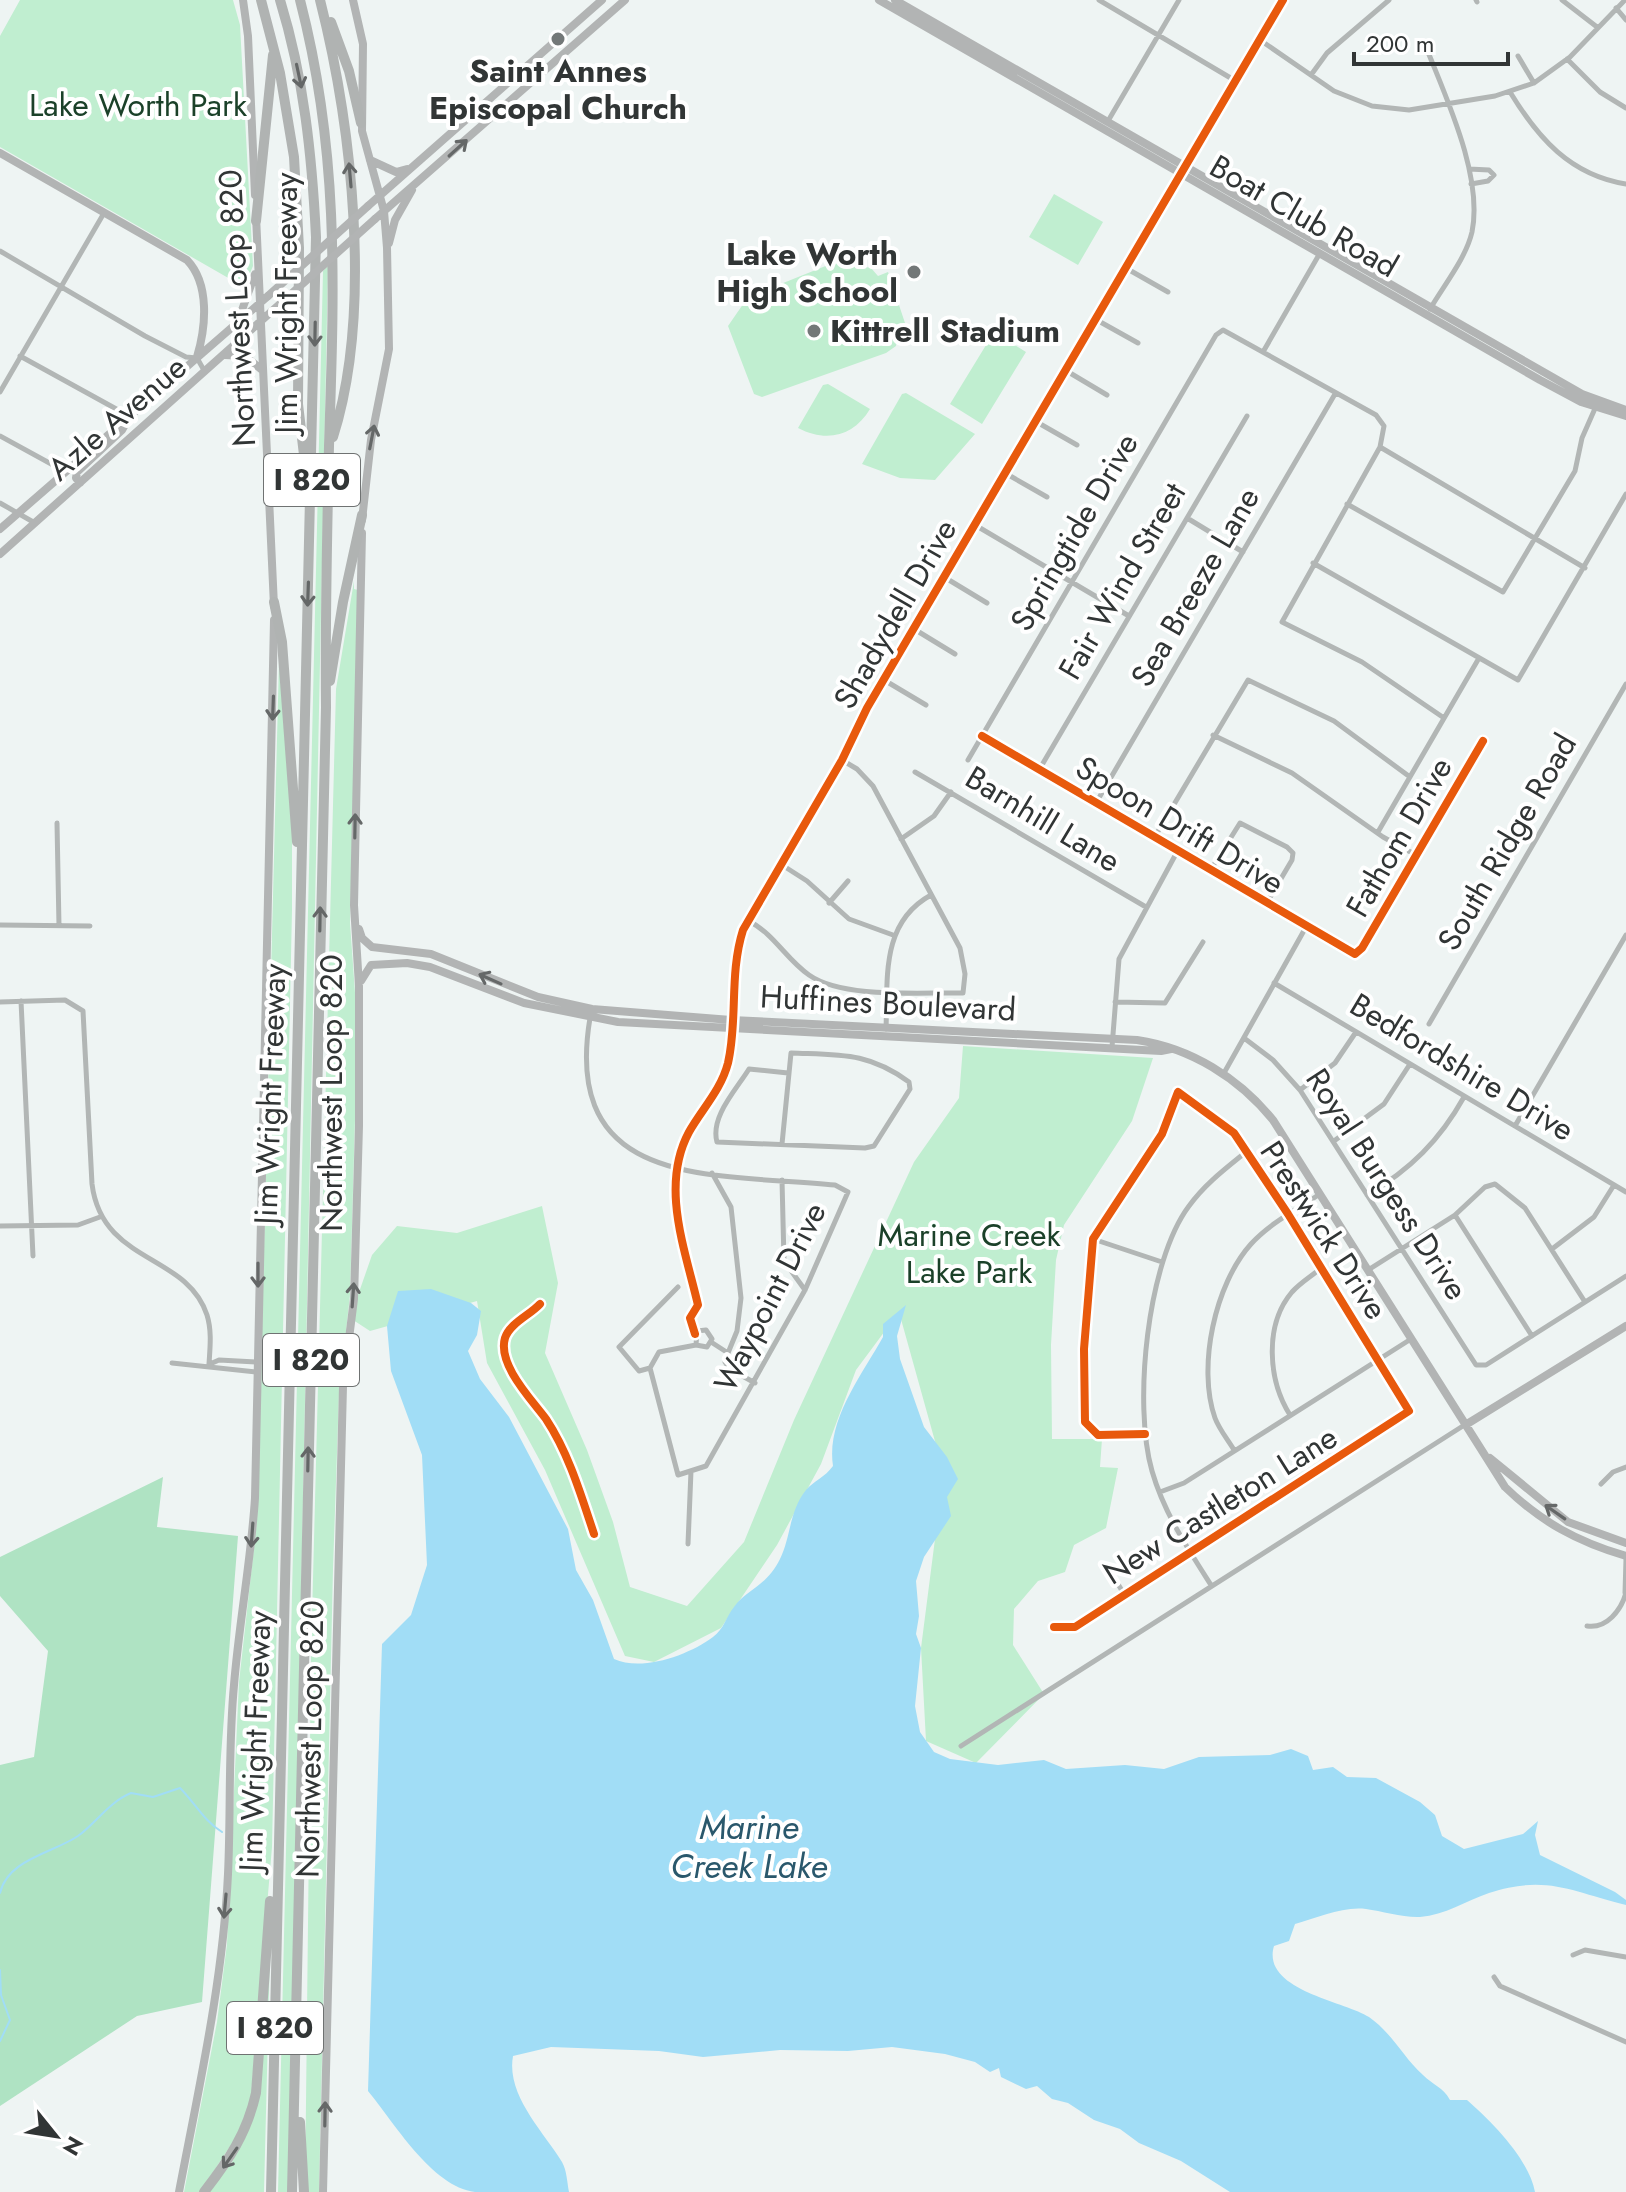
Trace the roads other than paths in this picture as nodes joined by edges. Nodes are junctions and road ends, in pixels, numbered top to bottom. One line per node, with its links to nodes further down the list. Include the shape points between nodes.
1 (243, 0): 47 (main road, Northwest Loop 820)
2 (261, 0): 24 (highway)
3 (280, 0): 88 (highway, Jim Wright Freeway / I 820, one-way to 88, via 311,155 316,253)
4 (300, 0): 81 (highway, Jim Wright Freeway / I 820, via 324,108 333,204)
5 (321, 0): 35 (highway, via 349,71); 81 (highway, one-way to 5, via 348,358 354,263 344,114)
6 (353, 0): 35 (main road, Northwest Loop 820, via 363,40)
7 (602, 0): 18 (main road, Azle Avenue)
8 (879, 0): 39 (main road, Boat Club Road)
9 (895, 0): 34 (main road, Boat Club Road)
10 (1099, 0): 22 (street)
11 (1179, 0): 22 (street)
12 (1283, 0): 23 (main road, Shadydell Drive)
13 (1389, 0): 28 (street, via 1335,46)
14 (1562, 0): 20 (street)
15 (1625, 0): 17 (street)
16 (621, 1): 21 (main road, Azle Avenue)
17 (1616, 8): 19 (street); 20 (street)
18 (581, 18): 21 (main road); 38 (main road, Azle Avenue)
19 (1626, 20)
20 (1597, 27): 27 (street)
21 (592, 30): 41 (main road, Azle Avenue, one-way to 21)
22 (1160, 35): 29 (street); 34 (street)
23 (1260, 40): 28 (street); 29 (main road, Shadydell Drive)
24 (274, 45): 47 (highway); 88 (highway, via 296,186 298,404)
25 (1428, 52): 32 (street)
26 (1518, 56): 30 (street)
27 (1567, 59): 30 (street); 33 (street, via 1600,92)
28 (1311, 75): 32 (street, via 1372,106 1409,110)
29 (1234, 80): 39 (main road, Shadydell Drive)
30 (1534, 83): 31 (street)
31 (1510, 92): 32 (street); 43 (street, via 1551,148 1587,172)
32 (1448, 104): 40 (street)
33 (1626, 108)
34 (1108, 121): 39 (main road, Boat Club Road)
35 (361, 123): 37 (main road, Northwest Loop 820)
36 (0, 153): 46 (main road)
37 (370, 160): 38 (main road, via 396,172); 44 (main road, Northwest Loop 820)
38 (411, 168): 44 (main road, Azle Avenue)
39 (1181, 169): 48 (main road, Boat Club Road); 52 (main road, Boat Club Road); 54 (main road, Shadydell Drive)
40 (1469, 169): 42 (street); 42 (street, via 1494,175)
41 (417, 183): 45 (main road, Azle Avenue); 49 (main road, via 395,220)
42 (1471, 184): 58 (street, via 1470,239)
43 (1626, 184)
44 (381, 194): 45 (main road, Northwest Loop 820); 57 (main road, Azle Avenue, bridge)
45 (384, 211): 49 (main road, Northwest Loop 820); 60 (main road, Azle Avenue, bridge)
46 (104, 213): 55 (street); 66 (main road, via 196,269 203,296)
47 (256, 221): 53 (main road, Northwest Loop 820)
48 (1270, 224): 51 (main road, Boat Club Road); 52 (main road, via 1341,261)
49 (387, 248): 92 (main road, Northwest Loop 820, one-way to 49, via 389,349)
50 (0, 251): 55 (street)
51 (1320, 253): 58 (main road, Boat Club Road); 63 (street)
52 (1347, 259): 58 (main road, Boat Club Road)
53 (257, 265): 57 (main road, Northwest Loop 820); 61 (main road)
54 (1124, 267): 56 (street); 59 (main road, Shadydell Drive)
55 (61, 286): 64 (street); 66 (street, via 145,336)
56 (1168, 292)
57 (258, 305): 60 (main road, Northwest Loop 820); 61 (main road, Azle Avenue)
58 (1429, 311): 73 (main road, Boat Club Road)
59 (1094, 319): 62 (street); 68 (main road, Shadydell Drive)
60 (259, 323): 65 (main road, Azle Avenue); 67 (main road, Northwest Loop 820)
61 (236, 325): 66 (main road, Azle Avenue)
62 (1138, 343)
63 (1263, 352): 71 (street); 103 (street, Springtide Drive, via 1223,330 1216,335)
64 (20, 356): 70 (street); 75 (street)
65 (224, 356): 67 (main road, via 245,356); 69 (main road, Azle Avenue)
66 (197, 358): 69 (street); 75 (main road, Azle Avenue)
67 (262, 370): 104 (main road, Northwest Loop 820)
68 (1064, 370): 72 (street); 78 (main road, Shadydell Drive)
69 (205, 372): 85 (main road, Azle Avenue)
70 (0, 392)
71 (1335, 394): 82 (street, via 1376,415 1384,426); 98 (street, Sea Breeze Lane)
72 (1107, 395)
73 (1596, 405): 74 (main road, Boat Club Road); 77 (main road, Boat Club Road); 97 (street, via 1575,471)
74 (1626, 410)
75 (129, 416): 83 (main road, Azle Avenue); 85 (main road, via 122,430 77,472)
76 (1247, 416): 93 (street, Fair Wind Street)
77 (1626, 416)
78 (1034, 421): 80 (street); 84 (main road, Shadydell Drive)
79 (0, 436): 83 (street)
80 (1077, 445)
81 (329, 446): 113 (highway, Jim Wright Freeway / I 820)
82 (1380, 447): 90 (street); 97 (street)
83 (64, 471): 91 (main road, Azle Avenue)
84 (1004, 472): 87 (street); 95 (main road, Shadydell Drive)
85 (80, 483): 94 (main road, Azle Avenue)
86 (1626, 494): 101 (street)
87 (1047, 497)
88 (311, 498): 138 (highway, Jim Wright Freeway / I 820, one-way to 138)
89 (0, 503): 91 (street)
90 (1347, 504): 97 (street, via 1503,592); 100 (street)
91 (18, 513): 94 (street); 96 (main road, Azle Avenue)
92 (362, 515): 113 (highway); 137 (main road, Northwest Loop 820, one-way to 92)
93 (1187, 518): 98 (street); 106 (street, Fair Wind Street)
94 (35, 523): 99 (main road, Azle Avenue)
95 (974, 524): 102 (main road, Shadydell Drive); 103 (street)
96 (0, 529)
97 (1535, 538): 101 (street)
98 (1243, 552): 124 (street, Sea Breeze Lane)
99 (0, 554)
100 (1313, 563): 109 (street); 114 (street, via 1282,621 1380,673)
101 (1585, 568): 109 (street, via 1518,680)
102 (943, 577): 105 (street); 107 (main road, Shadydell Drive)
103 (1072, 582): 106 (street); 116 (street, Springtide Drive)
104 (274, 602): 138 (highway, via 282,642 297,842 295,898); 206 (main road, Northwest Loop 820, one-way to 206)
105 (987, 603)
106 (1129, 616): 120 (street, Fair Wind Street)
107 (913, 628): 108 (street); 110 (main road, Shadydell Drive)
108 (955, 654)
109 (1479, 658): 114 (street)
110 (883, 680): 112 (street); 118 (main road, Shadydell Drive)
111 (1626, 684): 159 (street, South Ridge Road)
112 (926, 705)
113 (326, 707): 235 (highway, Jim Wright Freeway / I 820, one-way to 113)
114 (1444, 718): 122 (street)
115 (1213, 735): 122 (street, via 1248,680 1334,721); 126 (street, via 1292,773); 127 (street)
116 (982, 736): 119 (street, Springtide Drive); 120 (street, Spoon Drift Drive)
117 (1483, 741): 130 (street, Fathom Drive)
118 (842, 760): 128 (street, via 865,776); 131 (main road, Shadydell Drive)
119 (968, 760)
120 (1039, 770): 124 (street, Spoon Drift Drive)
121 (915, 772): 123 (street, Barnhill Lane)
122 (1410, 777): 126 (street)
123 (951, 792): 128 (street, via 934,816); 139 (street, Barnhill Lane)
124 (1096, 803): 127 (street, Spoon Drift Drive)
125 (57, 823): 142 (street)
126 (1378, 832): 130 (street)
127 (1154, 838): 129 (street, Spoon Drift Drive)
128 (901, 839): 134 (street)
129 (1177, 852): 132 (street, Spoon Drift Drive); 139 (street)
130 (1416, 855): 148 (street, Fathom Drive)
131 (781, 865): 135 (street); 140 (main road, Shadydell Drive)
132 (1210, 871): 136 (street, Spoon Drift Drive); 136 (street, via 1238,824 1260,831 1293,853)
133 (848, 881): 135 (street)
134 (931, 895): 145 (street, via 906,914); 153 (street, via 960,948 963,993)
135 (829, 903): 145 (street, via 849,919)
136 (1266, 904): 144 (street, Spoon Drift Drive)
137 (354, 905): 149 (main road, Huffines Boulevard, via 366,943 413,949); 152 (main road, Northwest Loop 820)
138 (301, 906): 230 (highway, Jim Wright Freeway / I 820)
139 (1146, 907): 156 (street, via 1119,959)
140 (748, 920): 153 (street, via 766,930 799,967 822,983); 158 (main road, Shadydell Drive, via 736,956)
141 (0, 925): 142 (street)
142 (59, 926): 143 (street)
143 (90, 926)
144 (1306, 927): 148 (street, Spoon Drift Drive); 151 (street)
145 (893, 935): 153 (street)
146 (1626, 935): 169 (street)
147 (1203, 942): 156 (street, via 1165,1003)
148 (1355, 954)
149 (456, 963): 150 (main road); 157 (main road, Huffines Boulevard, one-way to 149)
150 (451, 974): 152 (main road, Huffines Boulevard, via 381,962 371,965); 157 (main road, Huffines Boulevard, via 524,1003)
151 (1274, 983): 161 (street, Bedfordshire Drive); 162 (street)
152 (359, 986): 241 (main road, Northwest Loop 820, one-way to 152, via 339,1489 343,1386 354,1299)
153 (888, 991): 160 (street)
154 (21, 1001): 155 (street); 182 (street, via 65,1000 83,1011 92,1184); 184 (street)
155 (0, 1002)
156 (1115, 1002): 163 (street)
157 (591, 1014): 158 (main road, Huffines Boulevard); 173 (street, Waypoint Drive, via 585,1051 592,1105 624,1146)
158 (730, 1024): 160 (main road, Huffines Boulevard); 173 (street, Shadydell Drive, via 727,1068 689,1133)
159 (1429, 1024)
160 (886, 1031): 163 (main road, Huffines Boulevard)
161 (1356, 1032): 164 (street, Bedfordshire Drive); 167 (street, via 1335,1063)
162 (1244, 1038): 166 (street); 167 (street, Royal Burgess Drive)
163 (1112, 1043): 166 (main road, Huffines Boulevard, via 1161,1043)
164 (1410, 1064): 168 (street, Bedfordshire Drive); 170 (street, via 1384,1104)
165 (788, 1073): 171 (street); 171 (street, via 749,1069 714,1131 717,1142); 171 (street, Huffines Boulevard, via 791,1053 839,1055 880,1063 909,1082 910,1089 874,1146)
166 (1224, 1073): 178 (main road, Huffines Boulevard, via 1255,1097)
167 (1300, 1090): 170 (street, Royal Burgess Drive)
168 (1464, 1097): 169 (street, Bedfordshire Drive); 179 (street, via 1432,1145)
169 (1515, 1126): 176 (street, Bedfordshire Drive)
170 (1334, 1141): 179 (street, Royal Burgess Drive)
171 (782, 1144)
172 (1246, 1152): 180 (street, Prestwick Drive); 185 (street, Prestwick Drive, via 1227,1127 1178,1092 1162,1134); 189 (street, via 1198,1193)
173 (676, 1169): 174 (street, Waypoint Drive); 197 (street, Shadydell Drive, via 674,1191 698,1305 690,1318)
174 (711, 1172): 175 (street, Waypoint Drive); 202 (street, via 731,1207 741,1298)
175 (782, 1180): 194 (street, via 784,1261); 194 (street, Waypoint Drive, via 844,1187 848,1192)
176 (1614, 1185): 177 (street, Bedfordshire Drive); 187 (street, via 1594,1217)
177 (1626, 1192)
178 (1320, 1194): 180 (street); 191 (main road, Huffines Boulevard)
179 (1367, 1195): 186 (street, Royal Burgess Drive)
180 (1288, 1214): 190 (street, Prestwick Drive); 213 (street, via 1253,1241 1218,1299 1212,1392 1215,1418)
181 (1455, 1215): 186 (street); 187 (street, via 1495,1184 1525,1208); 198 (street)
182 (100, 1217): 184 (street, via 78,1225); 205 (street, via 113,1234 195,1293 209,1323)
183 (0, 1226): 184 (street)
184 (31, 1226): 188 (street)
185 (1093, 1239): 189 (street); 212 (street, via 1084,1349 1085,1422 1098,1435)
186 (1403, 1249): 191 (street); 198 (street, Royal Burgess Drive, via 1479,1366)
187 (1552, 1249): 195 (street)
188 (33, 1256)
189 (1162, 1262): 212 (street, via 1151,1299)
190 (1321, 1268): 203 (street, Prestwick Drive); 210 (street, via 1293,1291 1277,1321 1274,1378)
191 (1368, 1270): 199 (main road, Huffines Boulevard)
192 (1626, 1276): 195 (street)
193 (678, 1287): 207 (street, via 619,1347 639,1371)
194 (805, 1290): 208 (street, Waypoint Drive)
195 (1585, 1302): 198 (street)
196 (1626, 1326): 211 (main road)
197 (695, 1334): 200 (street, via 708,1331); 201 (street)
198 (1532, 1336)
199 (1411, 1338): 203 (street); 211 (main road, Huffines Boulevard)
200 (711, 1342): 201 (street, via 704,1348); 202 (street)
201 (696, 1345): 207 (street, via 659,1352)
202 (728, 1353): 208 (street, via 725,1362 730,1369)
203 (1378, 1359): 209 (street, Prestwick Drive); 210 (street)
204 (172, 1363): 205 (street)
205 (209, 1364): 206 (street, via 219,1369); 206 (street, via 219,1360)
206 (258, 1367): 236 (main road, Northwest Loop 820, one-way to 236, via 253,1525 233,1687 222,1941)
207 (650, 1368): 216 (street, Waypoint Drive, via 678,1475)
208 (755, 1383): 216 (street, Waypoint Drive, via 706,1466)
209 (1409, 1411): 221 (street, New Castleton Lane)
210 (1290, 1415): 213 (street)
211 (1467, 1424): 214 (main road, Huffines Boulevard); 224 (street)
212 (1145, 1434): 218 (street)
213 (1234, 1450): 218 (street, via 1184,1483)
214 (1486, 1454): 219 (main road, Huffines Boulevard, one-way to 214, via 1568,1522); 222 (main road, Huffines Boulevard, via 1505,1487 1537,1516 1579,1541)
215 (1626, 1467): 217 (street)
216 (691, 1471): 220 (street)
217 (1601, 1484)
218 (1160, 1492): 221 (street)
219 (1626, 1543)
220 (688, 1544)
221 (1190, 1553): 224 (street); 226 (street, New Castleton Lane)
222 (1626, 1558): 225 (street)
223 (1107, 1566): 226 (street)
224 (1211, 1585): 229 (street)
225 (1626, 1593): 227 (street, via 1616,1614)
226 (1124, 1594): 228 (street, New Castleton Lane, via 1075,1627)
227 (1587, 1626)
228 (1054, 1627)
229 (961, 1746)
230 (277, 1864): 237 (highway, one-way to 237, via 250,2123); 238 (highway, Jim Wright Freeway / I 820)
231 (1573, 1955): 232 (street, via 1585,1950)
232 (1626, 1957)
233 (1494, 1977): 234 (street, via 1500,1986)
234 (1626, 2042)
235 (294, 2106): 239 (highway, Jim Wright Freeway / I 820); 240 (highway, via 300,2121)
236 (179, 2192)
237 (204, 2192)
238 (271, 2192)
239 (292, 2192)
240 (304, 2192)
241 (323, 2192)

